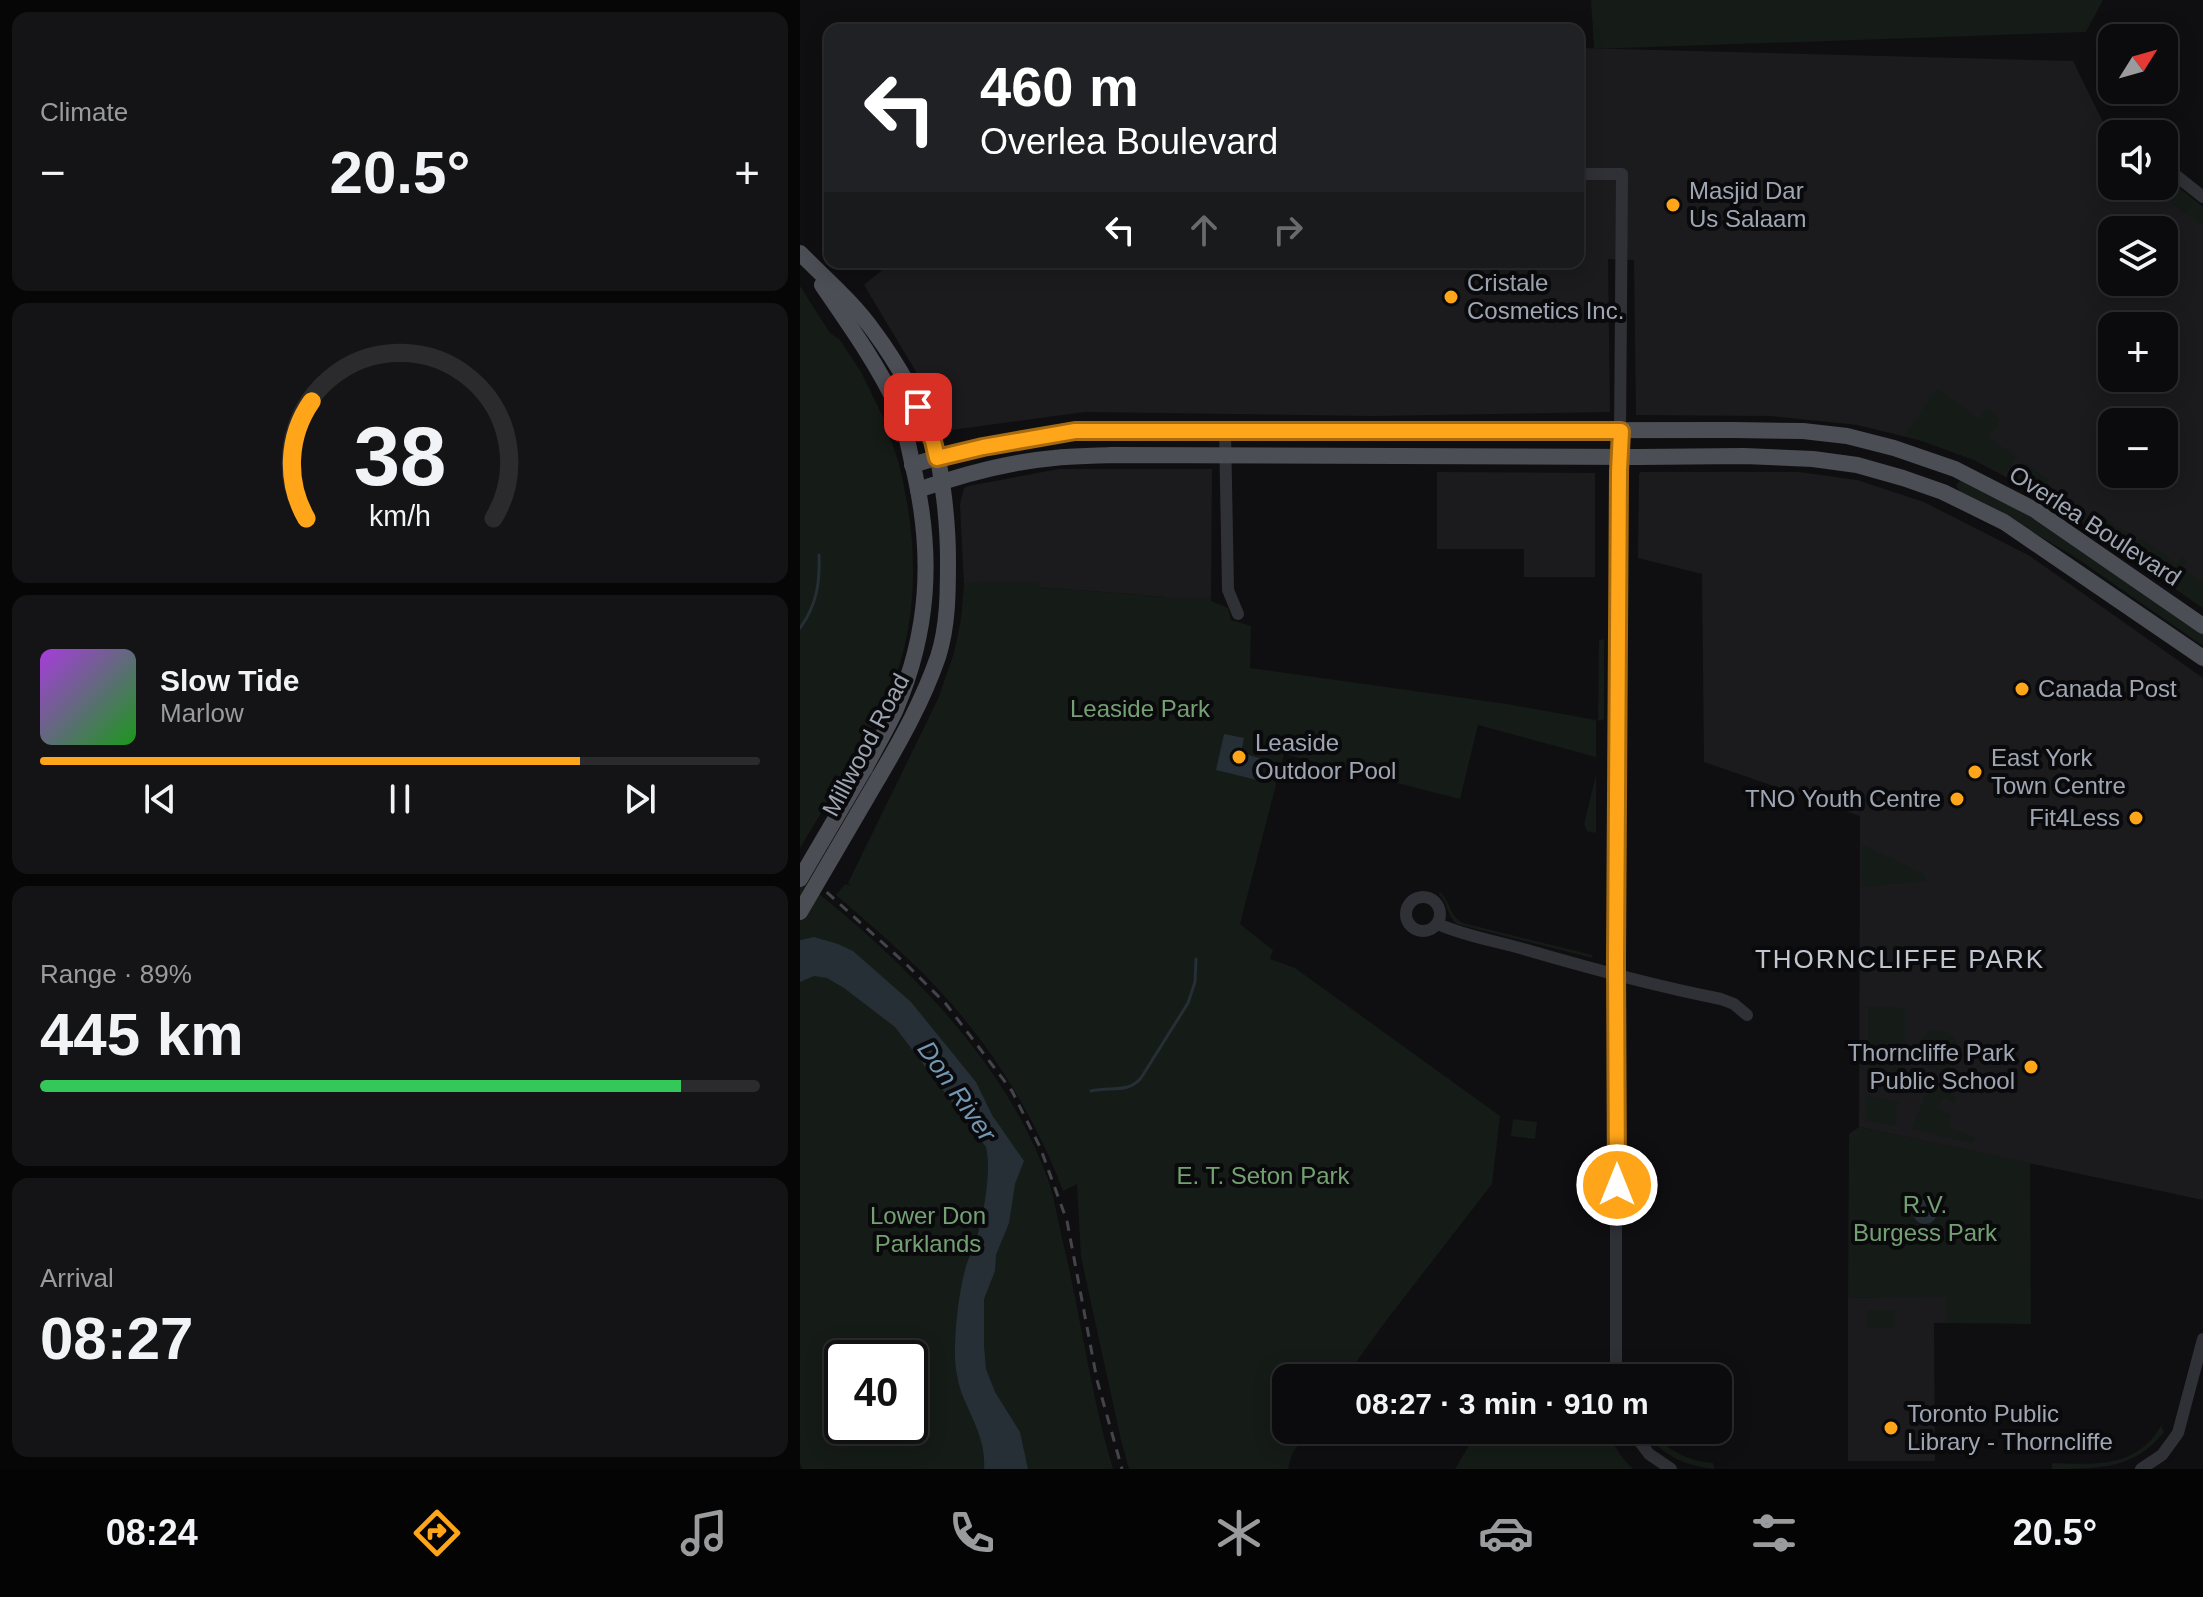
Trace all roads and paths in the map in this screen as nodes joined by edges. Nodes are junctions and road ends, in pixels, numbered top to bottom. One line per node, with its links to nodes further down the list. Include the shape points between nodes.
1 (1584, 174): 6 (street, via 1622,174)
2 (2178, 177): 3 (street)
3 (2203, 197)
4 (800, 253): 9 (main road, Millwood Road, via 876,334 923,417); 10 (main road, Millwood Road, via 856,334 896,405)
5 (1225, 430): 6 (main road, Overlea Boulevard); 7 (street); 9 (main road, Overlea Boulevard, via 1075,431)
6 (1621, 431): 8 (street); 14 (main road, Overlea Boulevard, via 1803,431 1894,448 1955,469 2035,510)
7 (1225, 456): 8 (main road, Overlea Boulevard); 11 (main road, Overlea Boulevard, via 1051,458); 13 (street, via 1228,590)
8 (1619, 457): 15 (main road, Overlea Boulevard, via 1813,459 1903,478 2004,522); 20 (street)
9 (937, 458): 10 (main road, Overlea Boulevard); 11 (main road, Millwood Road)
10 (912, 465): 12 (main road, Millwood Road)
11 (941, 482): 12 (main road, Overlea Boulevard); 16 (main road, Millwood Road, via 948,530 948,598 939,653 914,716)
12 (918, 490): 16 (main road, Millwood Road, via 926,593 918,643)
13 (1238, 614)
14 (2203, 626)
15 (2203, 658)
16 (872, 773): 17 (main road, Millwood Road, bridge); 18 (main road, Millwood Road, bridge)
17 (800, 879)
18 (800, 912)
19 (1438, 924): 20 (street)
20 (1616, 975): 21 (street, via 1721,999); 23 (street)
21 (1747, 1015)
22 (2203, 1339): 26 (street, via 2178,1433 2162,1455)
23 (1616, 1364)
24 (1642, 1444): 25 (street)
25 (1671, 1469)
26 (2141, 1469)

